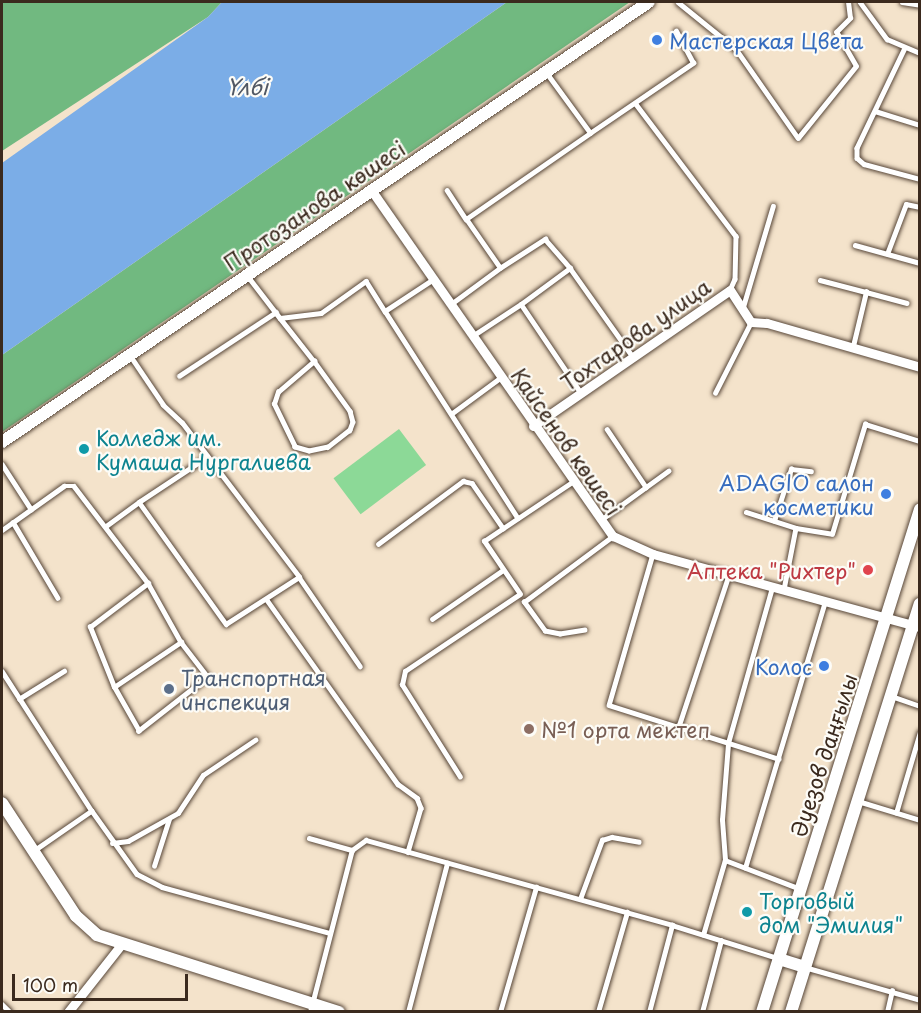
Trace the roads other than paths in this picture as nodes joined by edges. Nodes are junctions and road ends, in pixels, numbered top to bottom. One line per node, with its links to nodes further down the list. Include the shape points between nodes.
1 (649, 2): 10 (main road, Протозанова көшесі)
2 (678, 2): 3 (lane, via 736,49 798,138 856,66 836,32 850,18)
3 (848, 2)
4 (860, 2): 8 (lane, via 887,39)
5 (903, 2): 6 (lane)
6 (920, 5)
7 (676, 31): 11 (lane, via 693,63)
8 (905, 48): 9 (lane); 12 (lane)
9 (920, 53)
10 (545, 72): 14 (lane); 16 (main road, Протозанова көшесі)
11 (636, 104): 14 (lane); 29 (lane, via 736,236 735,279)
12 (875, 111): 13 (lane); 15 (lane, via 857,148 857,158 864,164)
13 (920, 125)
14 (590, 134): 20 (lane)
15 (920, 179)
16 (372, 190): 26 (main road, Протозанова көшесі); 27 (street, Қайсенов көшесі)
17 (447, 190): 20 (lane)
18 (773, 206): 34 (lane)
19 (920, 207): 22 (lane, via 906,204)
20 (466, 219): 24 (lane)
21 (855, 245): 22 (lane)
22 (887, 254): 23 (lane)
23 (920, 263)
24 (500, 268): 25 (lane, via 545,239); 33 (lane)
25 (570, 268): 32 (lane); 42 (lane)
26 (246, 274): 36 (lane); 41 (main road, Протозанова көшесі)
27 (432, 280): 33 (street, Қайсенов көшесі); 35 (lane)
28 (820, 280): 30 (lane)
29 (730, 290): 34 (street, Тохтарова улица); 42 (street, Тохтарова улица)
30 (866, 292): 31 (lane); 40 (lane)
31 (907, 303)
32 (520, 304): 39 (lane); 47 (lane)
33 (450, 305): 39 (street, Қайсенов көшесі)
34 (743, 309): 38 (street, Тохтарова улица)
35 (385, 311): 37 (lane, via 366,281 321,313); 49 (lane)
36 (276, 312): 37 (lane); 45 (lane)
37 (280, 318): 43 (lane)
38 (751, 322): 40 (street, via 767,322); 48 (lane)
39 (472, 337): 46 (street, Қайсенов көшесі)
40 (853, 346): 44 (street)
41 (128, 354): 53 (main road, Протозанова көшесі); 54 (lane, via 163,405)
42 (633, 357): 47 (street, Тохтарова улица)
43 (314, 361): 43 (lane, via 350,411 353,422 350,430 328,447 309,451 295,447 274,404 278,392)
44 (920, 367)
45 (179, 376)
46 (500, 378): 49 (lane); 50 (street, Қайсенов көшесі)
47 (581, 393): 50 (street, Тохтарова улица)
48 (715, 393)
49 (451, 414): 64 (lane)
50 (533, 426): 58 (street, Қайсенов көшесі)
51 (607, 429): 59 (lane)
52 (920, 441): 70 (lane, via 865,424 832,534)
53 (2, 442)
54 (207, 457): 60 (lane); 77 (lane)
55 (2, 464): 61 (lane)
56 (668, 471): 59 (lane)
57 (811, 471): 66 (lane, via 791,469)
58 (572, 482): 64 (lane); 65 (street, Қайсенов көшесі)
59 (646, 487): 65 (lane)
60 (139, 502): 68 (lane); 83 (lane, via 226,624)
61 (31, 509): 67 (lane); 68 (lane, via 64,486 74,486)
62 (920, 509): 87 (main road, Әуезов даңғылы)
63 (746, 512): 66 (lane)
64 (518, 518): 69 (lane)
65 (599, 521): 72 (street, Қайсенов көшесі)
66 (774, 521): 70 (lane)
67 (13, 522): 71 (lane); 82 (lane)
68 (106, 526): 78 (lane)
69 (503, 528): 73 (lane, via 472,483 463,481); 75 (lane, via 484,541)
70 (796, 528): 80 (lane)
71 (2, 530)
72 (613, 536): 74 (street, Қайсенов көшесі); 84 (lane)
73 (378, 544)
74 (653, 554): 76 (street, Қайсенов көшесі); 99 (lane, via 609,705)
75 (503, 570): 81 (lane); 88 (lane)
76 (729, 574): 79 (street, Қайсенов көшесі); 99 (lane)
77 (299, 577): 83 (lane); 92 (lane)
78 (148, 583): 91 (lane); 95 (lane, via 90,627)
79 (772, 586): 80 (street, Қайсенов көшесі); 102 (lane)
80 (784, 590): 85 (street, Қайсенов көшесі)
81 (519, 594): 84 (lane); 104 (lane, via 405,671 402,685)
82 (58, 598)
83 (267, 600): 116 (lane, via 398,784 417,798 421,808)
84 (524, 602): 90 (lane, via 544,631 560,634)
85 (825, 602): 87 (street, Қайсенов көшесі); 103 (lane)
86 (920, 604): 89 (main road)
87 (888, 617): 89 (street, Қайсенов көшесі); 122 (main road, Әуезов даңғылы)
88 (432, 619)
89 (917, 626): 96 (main road)
90 (585, 630)
91 (181, 642): 95 (lane); 95 (lane, via 208,677 139,731)
92 (360, 666)
93 (2, 671): 97 (lane)
94 (64, 671): 97 (lane)
95 (114, 687)
96 (891, 696): 98 (lane); 105 (main road)
97 (20, 699): 107 (lane)
98 (920, 706)
99 (678, 728): 102 (lane)
100 (920, 732): 108 (lane)
101 (255, 740): 109 (lane, via 203,775 178,813)
102 (728, 743): 103 (lane); 117 (lane, via 722,820)
103 (779, 759): 120 (lane)
104 (459, 777)
105 (858, 801): 108 (lane); 131 (main road)
106 (2, 803): 115 (main road)
107 (92, 811): 113 (lane); 115 (lane)
108 (896, 813): 110 (lane)
109 (169, 819): 113 (lane, via 128,841); 119 (lane)
110 (920, 820)
111 (309, 838): 114 (lane)
112 (639, 842): 123 (lane, via 612,837 602,840)
113 (112, 843): 126 (lane, via 137,874 162,887)
114 (352, 850): 116 (lane, via 366,840); 126 (lane)
115 (34, 851): 129 (main road, via 76,916 97,935)
116 (408, 852): 118 (lane)
117 (725, 860): 120 (lane); 127 (lane)
118 (447, 863): 121 (lane); 139 (lane)
119 (154, 866)
120 (745, 867): 122 (lane)
121 (536, 887): 123 (lane); 140 (lane)
122 (801, 889): 130 (main road, Әуезов даңғылы)
123 (580, 899): 124 (lane)
124 (627, 912): 125 (lane); 141 (lane)
125 (672, 925): 127 (lane); 142 (lane)
126 (330, 933): 135 (lane)
127 (703, 935): 128 (lane)
128 (721, 940): 130 (lane); 143 (lane)
129 (121, 945): 135 (main road); 137 (street)
130 (779, 959): 131 (main road); 144 (main road, Әуезов даңғылы)
131 (805, 967): 132 (lane); 145 (main road)
132 (892, 991): 133 (lane); 146 (lane)
133 (920, 1000)
134 (2, 1004): 136 (lane)
135 (311, 1008): 138 (main road)
136 (10, 1011)
137 (68, 1011)
138 (339, 1011)
139 (408, 1011)
140 (500, 1011)
141 (598, 1011)
142 (649, 1011)
143 (702, 1011)
144 (762, 1011)
145 (791, 1011)
146 (887, 1011)

